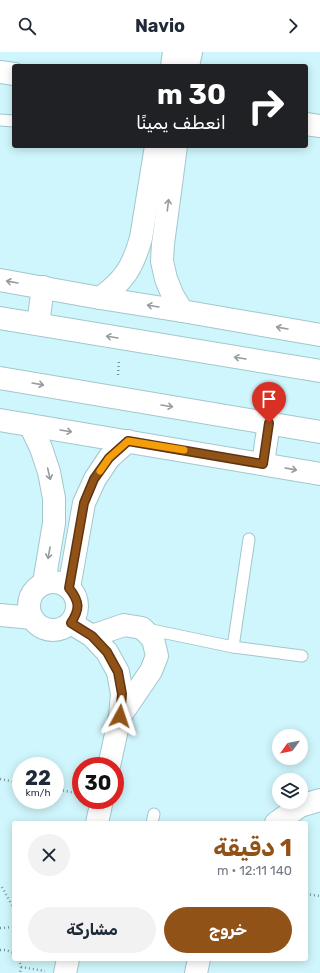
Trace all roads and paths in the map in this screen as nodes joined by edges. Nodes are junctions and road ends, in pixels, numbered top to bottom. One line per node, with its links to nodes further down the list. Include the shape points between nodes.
1 (174, 52): 3 (street)
2 (191, 52): 4 (street)
3 (172, 64)
4 (188, 64)
5 (0, 72): 6 (street)
6 (12, 74)
7 (0, 120): 8 (lane)
8 (12, 121)
9 (308, 124): 10 (street)
10 (320, 126)
11 (156, 148): 15 (street, via 137,253 122,279)
12 (176, 148): 16 (street, one-way to 12, via 166,279 162,261)
13 (0, 280): 14 (street, one-way to 13)
14 (43, 287): 15 (street); 18 (street)
15 (100, 298): 16 (street, one-way to 15)
16 (182, 311): 19 (street, one-way to 16)
17 (0, 318): 18 (street)
18 (38, 324): 20 (street, one-way to 18)
19 (320, 335)
20 (121, 338): 21 (street, one-way to 20); 23 (path)
21 (320, 371)
22 (0, 378): 23 (street, one-way to 23)
23 (115, 397): 25 (street, one-way to 25)
24 (0, 420): 26 (street)
25 (269, 423): 27 (street); 29 (street)
26 (30, 425): 28 (street, one-way to 28); 32 (street, one-way to 32, via 49,472 54,498 54,523)
27 (320, 432)
28 (128, 441): 29 (street); 33 (street, via 109,458 94,479 84,503)
29 (263, 464): 30 (street, one-way to 30)
30 (320, 474)
31 (249, 538): 39 (lane)
32 (44, 583): 33 (street, via 62,583); 35 (street, via 37,587 29,602)
33 (69, 588): 36 (street, via 78,605)
34 (0, 615): 35 (street)
35 (32, 618): 36 (street, via 40,626 50,630 61,629)
36 (71, 623): 38 (street)
37 (142, 628): 38 (street, via 124,625); 39 (lane); 41 (street, via 154,640 157,656 151,671)
38 (92, 636): 41 (street, via 107,652 118,672 122,694)
39 (233, 647): 40 (lane)
40 (302, 656)
41 (120, 716): 42 (street)
42 (111, 757)
43 (0, 780): 44 (path)
44 (12, 782)
45 (320, 800): 48 (street, via 300,806)
46 (100, 809): 47 (street)
47 (97, 821)
48 (279, 821)
49 (2, 886): 52 (path)
50 (308, 894): 51 (path)
51 (320, 896)
52 (12, 905)
53 (12, 927): 54 (path)
54 (0, 928)
55 (0, 950): 56 (path)
56 (12, 952)
57 (20, 961): 60 (path)
58 (66, 961): 61 (street)
59 (199, 961): 63 (street)
60 (21, 967): 61 (path); 62 (path)
61 (58, 972)
62 (20, 973)
63 (196, 973)

